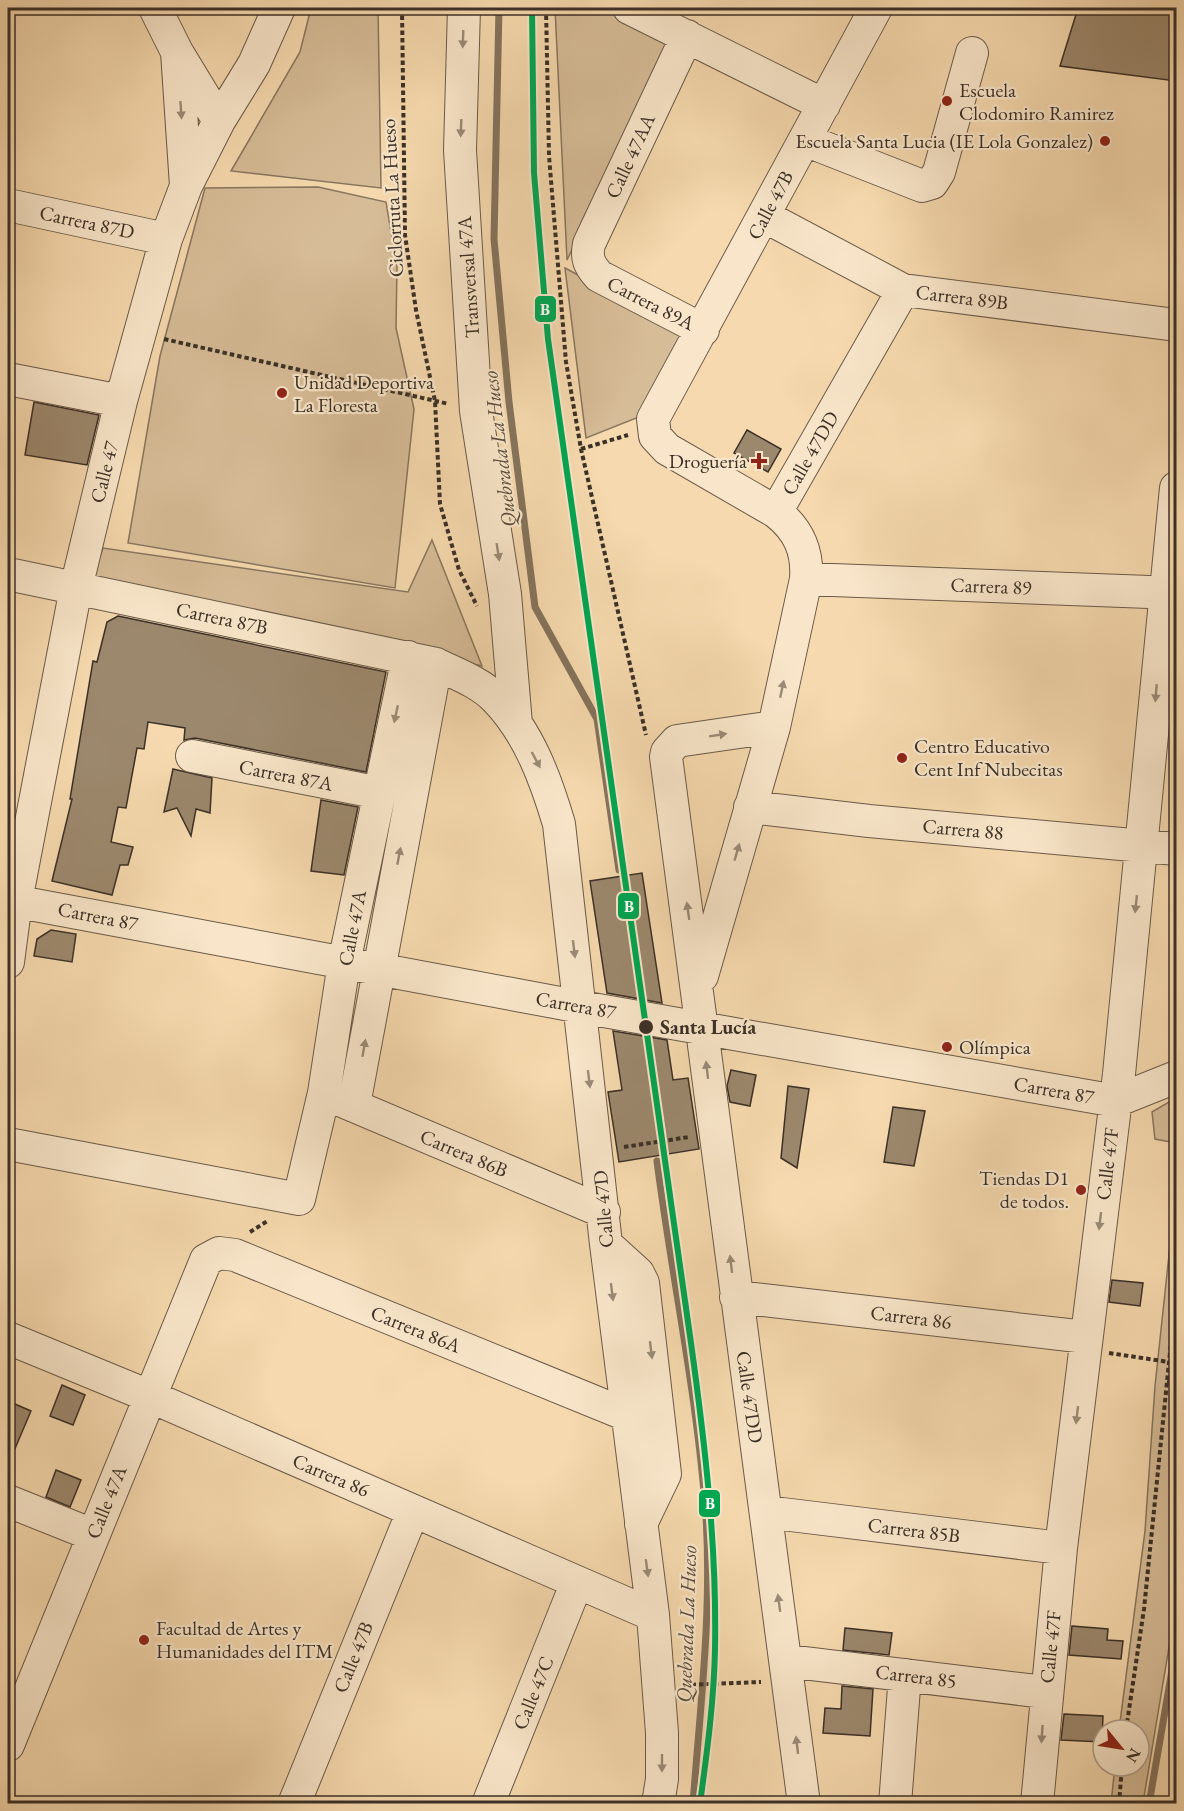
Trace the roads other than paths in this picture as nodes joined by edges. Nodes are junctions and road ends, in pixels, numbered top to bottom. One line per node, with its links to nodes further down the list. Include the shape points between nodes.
1 (154, 8): 7 (street)
2 (279, 8): 10 (street, Calle 47, via 254,64)
3 (464, 8): 29 (street, Transversal 47A, one-way to 29, via 460,150 476,411 505,594)
4 (629, 8): 6 (street)
5 (876, 8): 9 (street, Calle 47B)
6 (687, 36): 9 (street); 16 (street, Calle 47AA, via 589,244 588,262)
7 (177, 52): 10 (street); 12 (street, one-way to 12)
8 (972, 53): 11 (street, via 939,172 932,183 922,186)
9 (824, 105): 11 (street, Calle 47B)
10 (219, 121): 12 (street, Calle 47)
11 (805, 140): 14 (street, Calle 47B)
12 (186, 186): 15 (street, Calle 47)
13 (8, 205): 15 (street, Carrera 87D)
14 (764, 216): 17 (street, Carrera 89B); 19 (street, Calle 47B)
15 (166, 239): 21 (street, Calle 47)
16 (599, 276): 19 (street, Carrera 89A)
17 (903, 290): 18 (street, Carrera 89B); 23 (street, Calle 47DD)
18 (1176, 325)
19 (703, 330): 23 (street, Calle 47B, via 658,415 655,436 667,449)
20 (8, 379): 21 (street)
21 (121, 401): 26 (street, Calle 47)
22 (1176, 488): 27 (street, Calle 47F)
23 (776, 512): 25 (street, Calle 47DD, via 801,540)
24 (8, 574): 26 (street, Carrera 87B)
25 (806, 579): 27 (street, Carrera 89); 30 (street, Calle 47DD, one-way to 25)
26 (76, 588): 28 (street, Carrera 87B); 36 (street, Calle 47)
27 (1171, 593): 34 (street, Calle 47F, one-way to 34)
28 (422, 661): 29 (street, Calle 47D, via 475,682 495,698); 32 (street, Calle 47A, one-way to 32); 39 (street, Calle 47A, one-way to 28)
29 (516, 724): 41 (street, Calle 47D, one-way to 41, via 547,780 559,824)
30 (774, 727): 33 (street, Calle 47DD); 40 (street, Calle 47DD, one-way to 30, via 667,752 677,741)
31 (192, 756): 32 (street, Carrera 87A)
32 (380, 793): 38 (street, Calle 47A)
33 (750, 807): 34 (street, Carrera 88); 40 (street, Calle 47DD, one-way to 33)
34 (1142, 846): 35 (street, Carrera 88); 45 (street, Calle 47F, one-way to 45)
35 (1176, 849)
36 (12, 900): 37 (street, Calle 47); 38 (street, Carrera 87)
37 (8, 962)
38 (344, 963): 39 (street, Carrera 87); 44 (street, Calle 47A)
39 (377, 969): 41 (street, Carrera 87); 46 (street, Calle 47A, one-way to 39)
40 (699, 990): 42 (street, Calle 47DD)
41 (580, 1007): 42 (street, Carrera 87); 48 (street, Calle 47D, one-way to 48)
42 (702, 1026): 45 (street, Carrera 87); 51 (street, Calle 47DD, one-way to 42)
43 (1176, 1077): 45 (street, Carrera 87)
44 (324, 1093): 46 (street, Carrera 86B); 47 (street, Calle 47A, via 299,1199)
45 (1116, 1101): 53 (street, Calle 47F, one-way to 53)
46 (354, 1105): 48 (street, Carrera 86B)
47 (8, 1144)
48 (604, 1212): 49 (street, Calle 47D)
49 (606, 1245): 55 (street, Calle 47D, one-way to 55); 59 (street, one-way to 59, via 638,1274 642,1283 665,1474)
50 (212, 1256): 54 (street, Calle 47A); 55 (street, Carrera 86A, via 235,1255)
51 (736, 1297): 53 (street, Carrera 86); 58 (street, Calle 47DD)
52 (8, 1338): 54 (street, Carrera 86)
53 (1085, 1343): 61 (street, Calle 47F, one-way to 61)
54 (149, 1396): 57 (street, Carrera 86); 60 (street, Calle 47A)
55 (627, 1415): 59 (street, Calle 47D)
56 (8, 1501): 60 (street)
57 (413, 1511): 62 (street, Carrera 86); 68 (street, Calle 47B)
58 (766, 1512): 61 (street, Carrera 85B); 64 (street, Calle 47DD, one-way to 58)
59 (641, 1524): 63 (street, Calle 47D, one-way to 63)
60 (93, 1535): 67 (street, Calle 47A)
61 (1061, 1548): 66 (street, Calle 47F)
62 (577, 1582): 63 (street, Carrera 86); 69 (street, Calle 47C)
63 (653, 1614): 70 (street, Calle 47D, one-way to 70, via 662,1733)
64 (787, 1661): 65 (street, Carrera 85); 71 (street, Calle 47DD, one-way to 64)
65 (905, 1675): 66 (street, Carrera 85); 72 (street)
66 (1045, 1692): 73 (street, Calle 47F, one-way to 73)
67 (8, 1745)
68 (294, 1803)
69 (488, 1803)
70 (658, 1803)
71 (804, 1803)
72 (895, 1803)
73 (1036, 1803)

